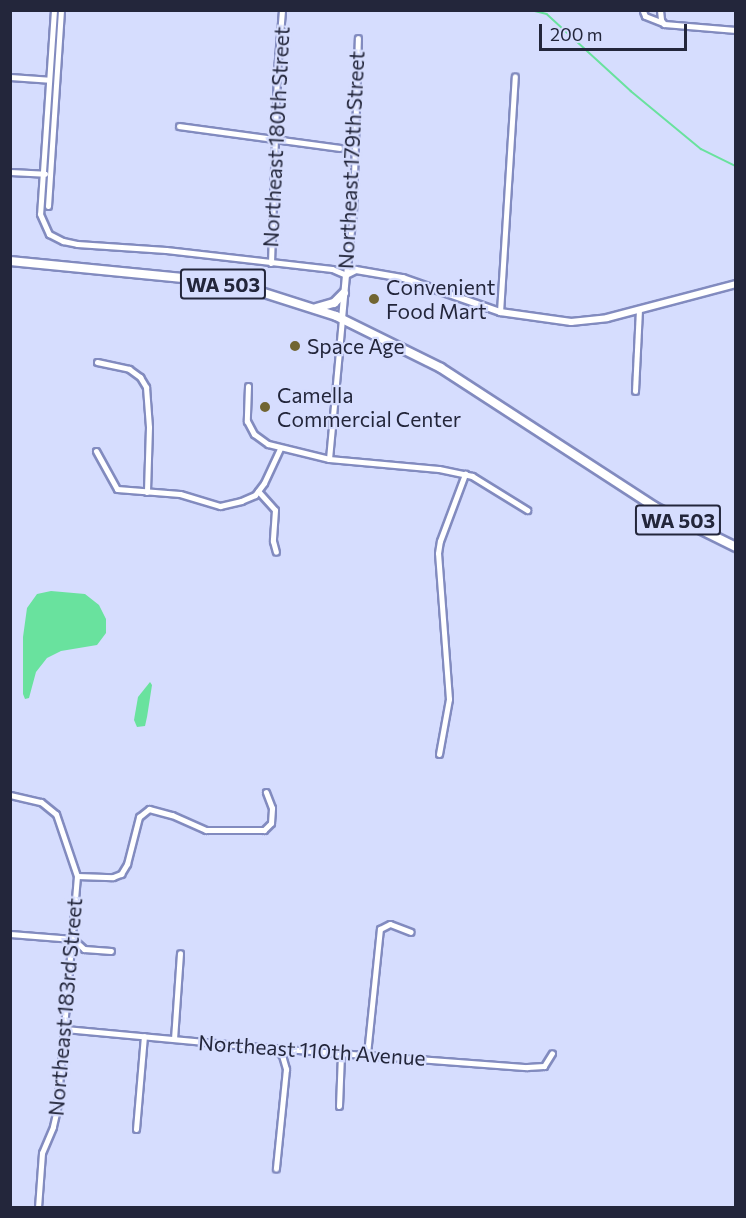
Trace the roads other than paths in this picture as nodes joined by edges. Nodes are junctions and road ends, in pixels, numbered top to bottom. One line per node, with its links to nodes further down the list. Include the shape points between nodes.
1 (54, 10): 11 (street)
2 (61, 10): 17 (street)
3 (282, 10): 13 (street, Northeast 180th Street)
4 (643, 11): 6 (street, via 645,16)
5 (659, 12): 6 (street)
6 (664, 24): 7 (street)
7 (735, 30)
8 (358, 38): 21 (street, Northeast 179th Street, via 353,213)
9 (515, 76): 26 (street)
10 (10, 77): 11 (street)
11 (49, 80): 16 (street)
12 (179, 126): 13 (street)
13 (276, 139): 14 (street); 20 (street, Northeast 180th Street)
14 (340, 148)
15 (10, 172): 16 (street)
16 (42, 174): 17 (street); 20 (street, via 40,214 45,228 63,241)
17 (50, 175): 18 (street)
18 (48, 206)
19 (10, 261): 24 (highway, WA 503, via 194,278 261,292)
20 (271, 263): 21 (street, via 332,269)
21 (346, 276): 23 (main road, Northeast 179th Street); 26 (main road, via 356,270 390,274)
22 (735, 284): 25 (main road)
23 (344, 293): 24 (highway, via 334,303); 27 (main road, Northeast 179th Street)
24 (315, 309): 27 (highway, WA 503)
25 (639, 310): 26 (main road, via 583,322); 30 (street)
26 (500, 312)
27 (342, 319): 33 (street); 38 (highway, WA 503, via 441,368 624,488)
28 (97, 362): 36 (street, via 129,369 144,382 149,408)
29 (248, 386): 31 (street, via 246,412 250,428 261,440)
30 (635, 392)
31 (280, 448): 33 (street); 35 (street)
32 (96, 451): 36 (street, via 117,489)
33 (329, 459): 34 (street)
34 (465, 474): 37 (street); 40 (street, via 438,553 449,696)
35 (258, 491): 36 (street, via 248,499 220,506 180,494); 39 (street, via 275,510)
36 (147, 492)
37 (527, 510)
38 (735, 547)
39 (276, 552)
40 (439, 754)
41 (266, 792): 43 (street, via 272,808 271,823 264,830 206,830 149,809 139,817 121,874)
42 (10, 795): 43 (street, via 40,802 56,814)
43 (77, 876): 46 (street, Northeast 183rd Street)
44 (411, 932): 55 (street, via 390,924 380,929)
45 (10, 934): 46 (street)
46 (73, 939): 47 (street, via 84,949); 49 (street, Northeast 183rd Street)
47 (111, 951)
48 (180, 953): 51 (street)
49 (65, 1029): 50 (street, Northeast 110th Avenue); 59 (street, Northeast 183rd Street, via 54,1127 42,1153)
50 (144, 1036): 51 (street, Northeast 110th Avenue); 57 (street)
51 (174, 1039): 52 (street, Northeast 110th Avenue)
52 (273, 1048): 53 (street, Northeast 110th Avenue); 58 (street, via 282,1055 286,1069)
53 (341, 1053): 55 (street, Northeast 110th Avenue); 56 (street)
54 (552, 1053): 55 (street, Northeast 110th Avenue, via 540,1068)
55 (367, 1054)
56 (339, 1106)
57 (136, 1129)
58 (276, 1168)
59 (38, 1208)

